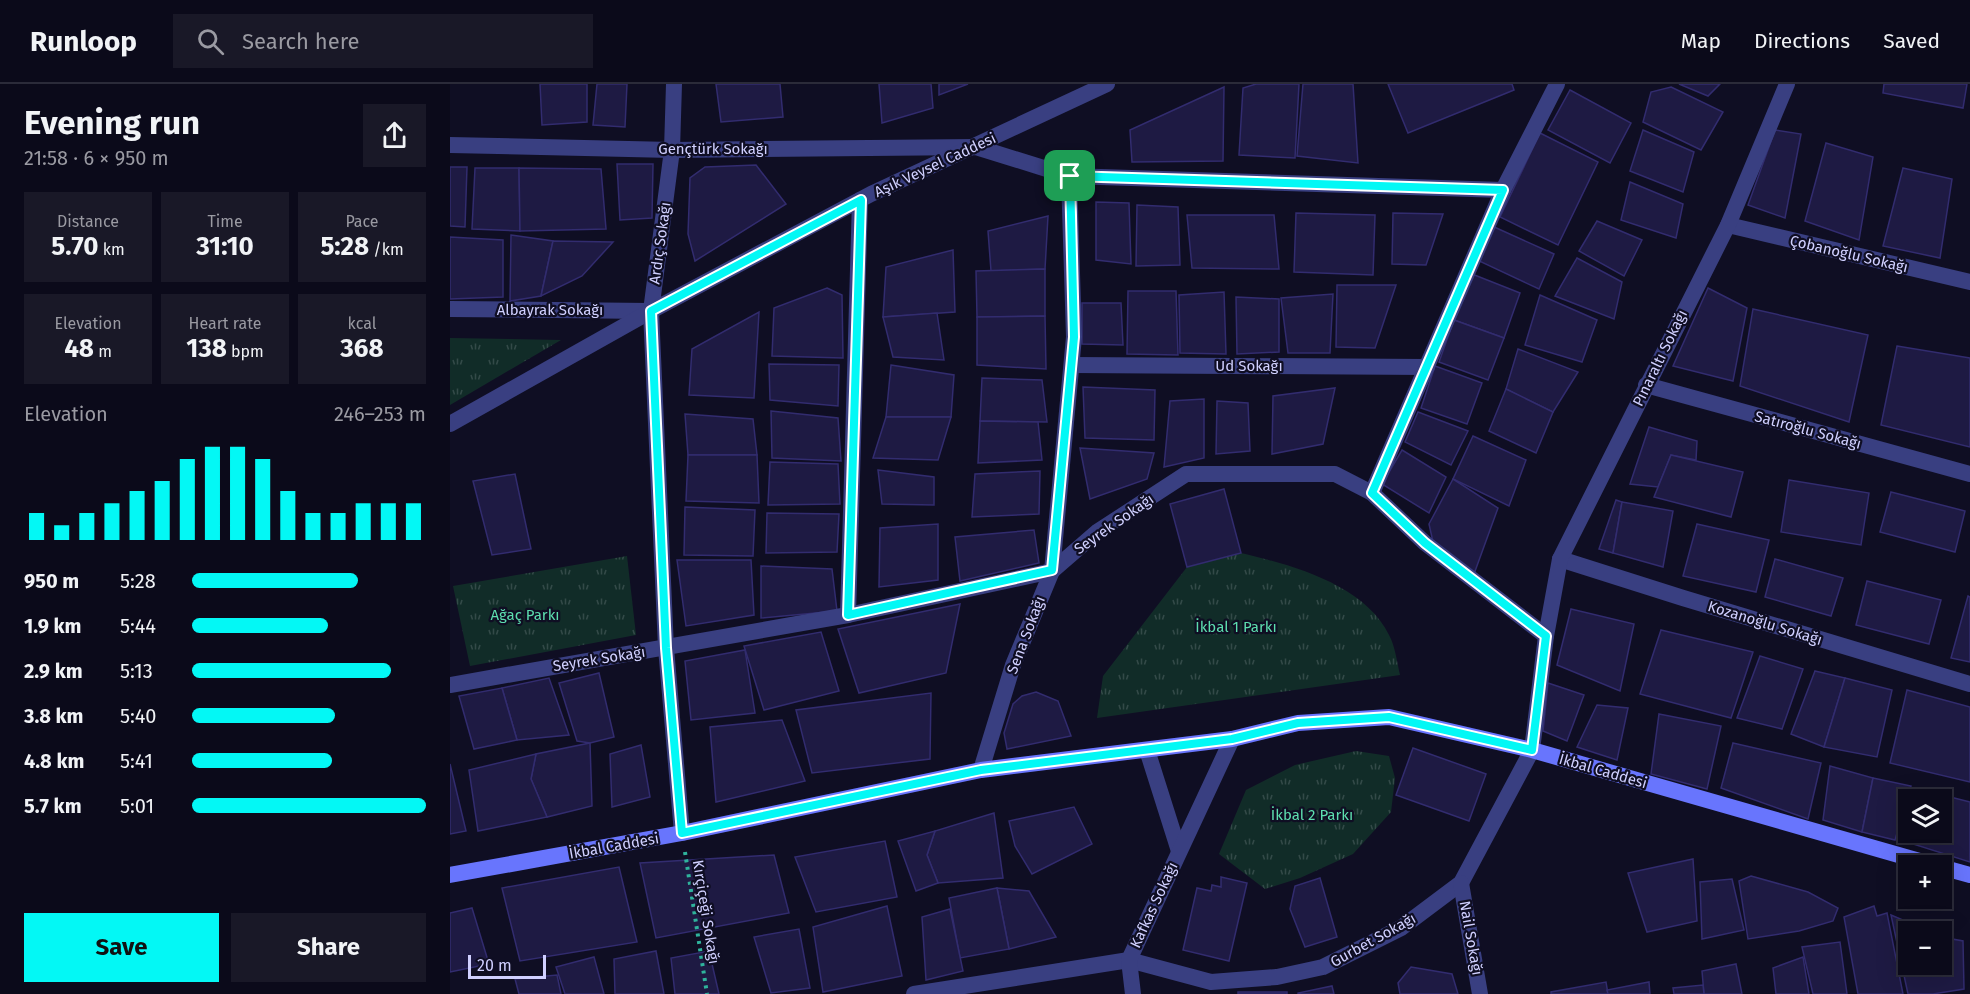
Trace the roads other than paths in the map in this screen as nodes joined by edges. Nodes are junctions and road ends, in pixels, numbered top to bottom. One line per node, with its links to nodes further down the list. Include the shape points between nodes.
1 (674, 84): 7 (street, Ardıç Sokağı)
2 (1107, 84): 6 (street, Aşık Veysel Caddesi)
3 (1557, 84): 9 (street)
4 (1787, 84): 11 (street, Pınaraltı Sokağı)
5 (450, 145): 7 (street, Gençtürk Sokağı)
6 (976, 147): 7 (street, Gençtürk Sokağı); 8 (street); 10 (street, Aşık Veysel Caddesi)
7 (672, 150): 14 (street, Ardıç Sokağı)
8 (1070, 176): 9 (street); 15 (street, Sena Sokağı)
9 (1503, 190): 16 (street)
10 (861, 200): 14 (street, Aşık Veysel Caddesi); 23 (street)
11 (1728, 225): 12 (street, Çobanoğlu Sokağı); 17 (street, Pınaraltı Sokağı)
12 (1970, 282)
13 (450, 309): 14 (street, Albayrak Sokağı)
14 (651, 311): 18 (street, Aşık Veysel Caddesi); 25 (street, Ardıç Sokağı)
15 (1072, 365): 16 (street, Ud Sokağı); 22 (street, Sena Sokağı)
16 (1427, 367): 20 (street)
17 (1646, 385): 19 (street, Satıroğlu Sokağı); 21 (street, Pınaraltı Sokağı)
18 (450, 424)
19 (1970, 474)
20 (1372, 493): 22 (street, Seyrek Sokağı, via 1335,474 1186,474 1097,532); 24 (street, Seyrek Sokağı, via 1425,543)
21 (1560, 559): 24 (street, Pınaraltı Sokağı); 26 (street, Kozanoğlu Sokağı)
22 (1052, 570): 23 (street, Seyrek Sokağı); 31 (street, Sena Sokağı, via 1013,664)
23 (848, 615): 25 (street, Seyrek Sokağı)
24 (1546, 636): 30 (street)
25 (666, 648): 27 (street, Seyrek Sokağı); 32 (street, Ardıç Sokağı)
26 (1970, 684)
27 (450, 685)
28 (1232, 739): 29 (main road, İkbal Caddesi); 30 (main road, İkbal Caddesi, via 1298,723 1389,717); 33 (street, Kafkas Sokağı)
29 (1147, 750): 31 (main road, İkbal Caddesi); 33 (street, Kafkas Sokağı)
30 (1532, 750): 34 (main road, İkbal Caddesi); 38 (street, Gurbet Sokağı)
31 (981, 770): 32 (main road, İkbal Caddesi)
32 (682, 833): 36 (main road, İkbal Caddesi)
33 (1179, 851): 39 (street, Kafkas Sokağı)
34 (1898, 855)
35 (1952, 870): 37 (main road)
36 (450, 875)
37 (1970, 875)
38 (1461, 883): 39 (street, Gurbet Sokağı, via 1401,928 1323,967 1277,977 1211,982); 42 (street, Nail Sokağı)
39 (1128, 960): 40 (street, Gurbet Sokağı); 41 (street, Kafkas Sokağı)
40 (914, 994)
41 (1133, 994)
42 (1480, 994)

